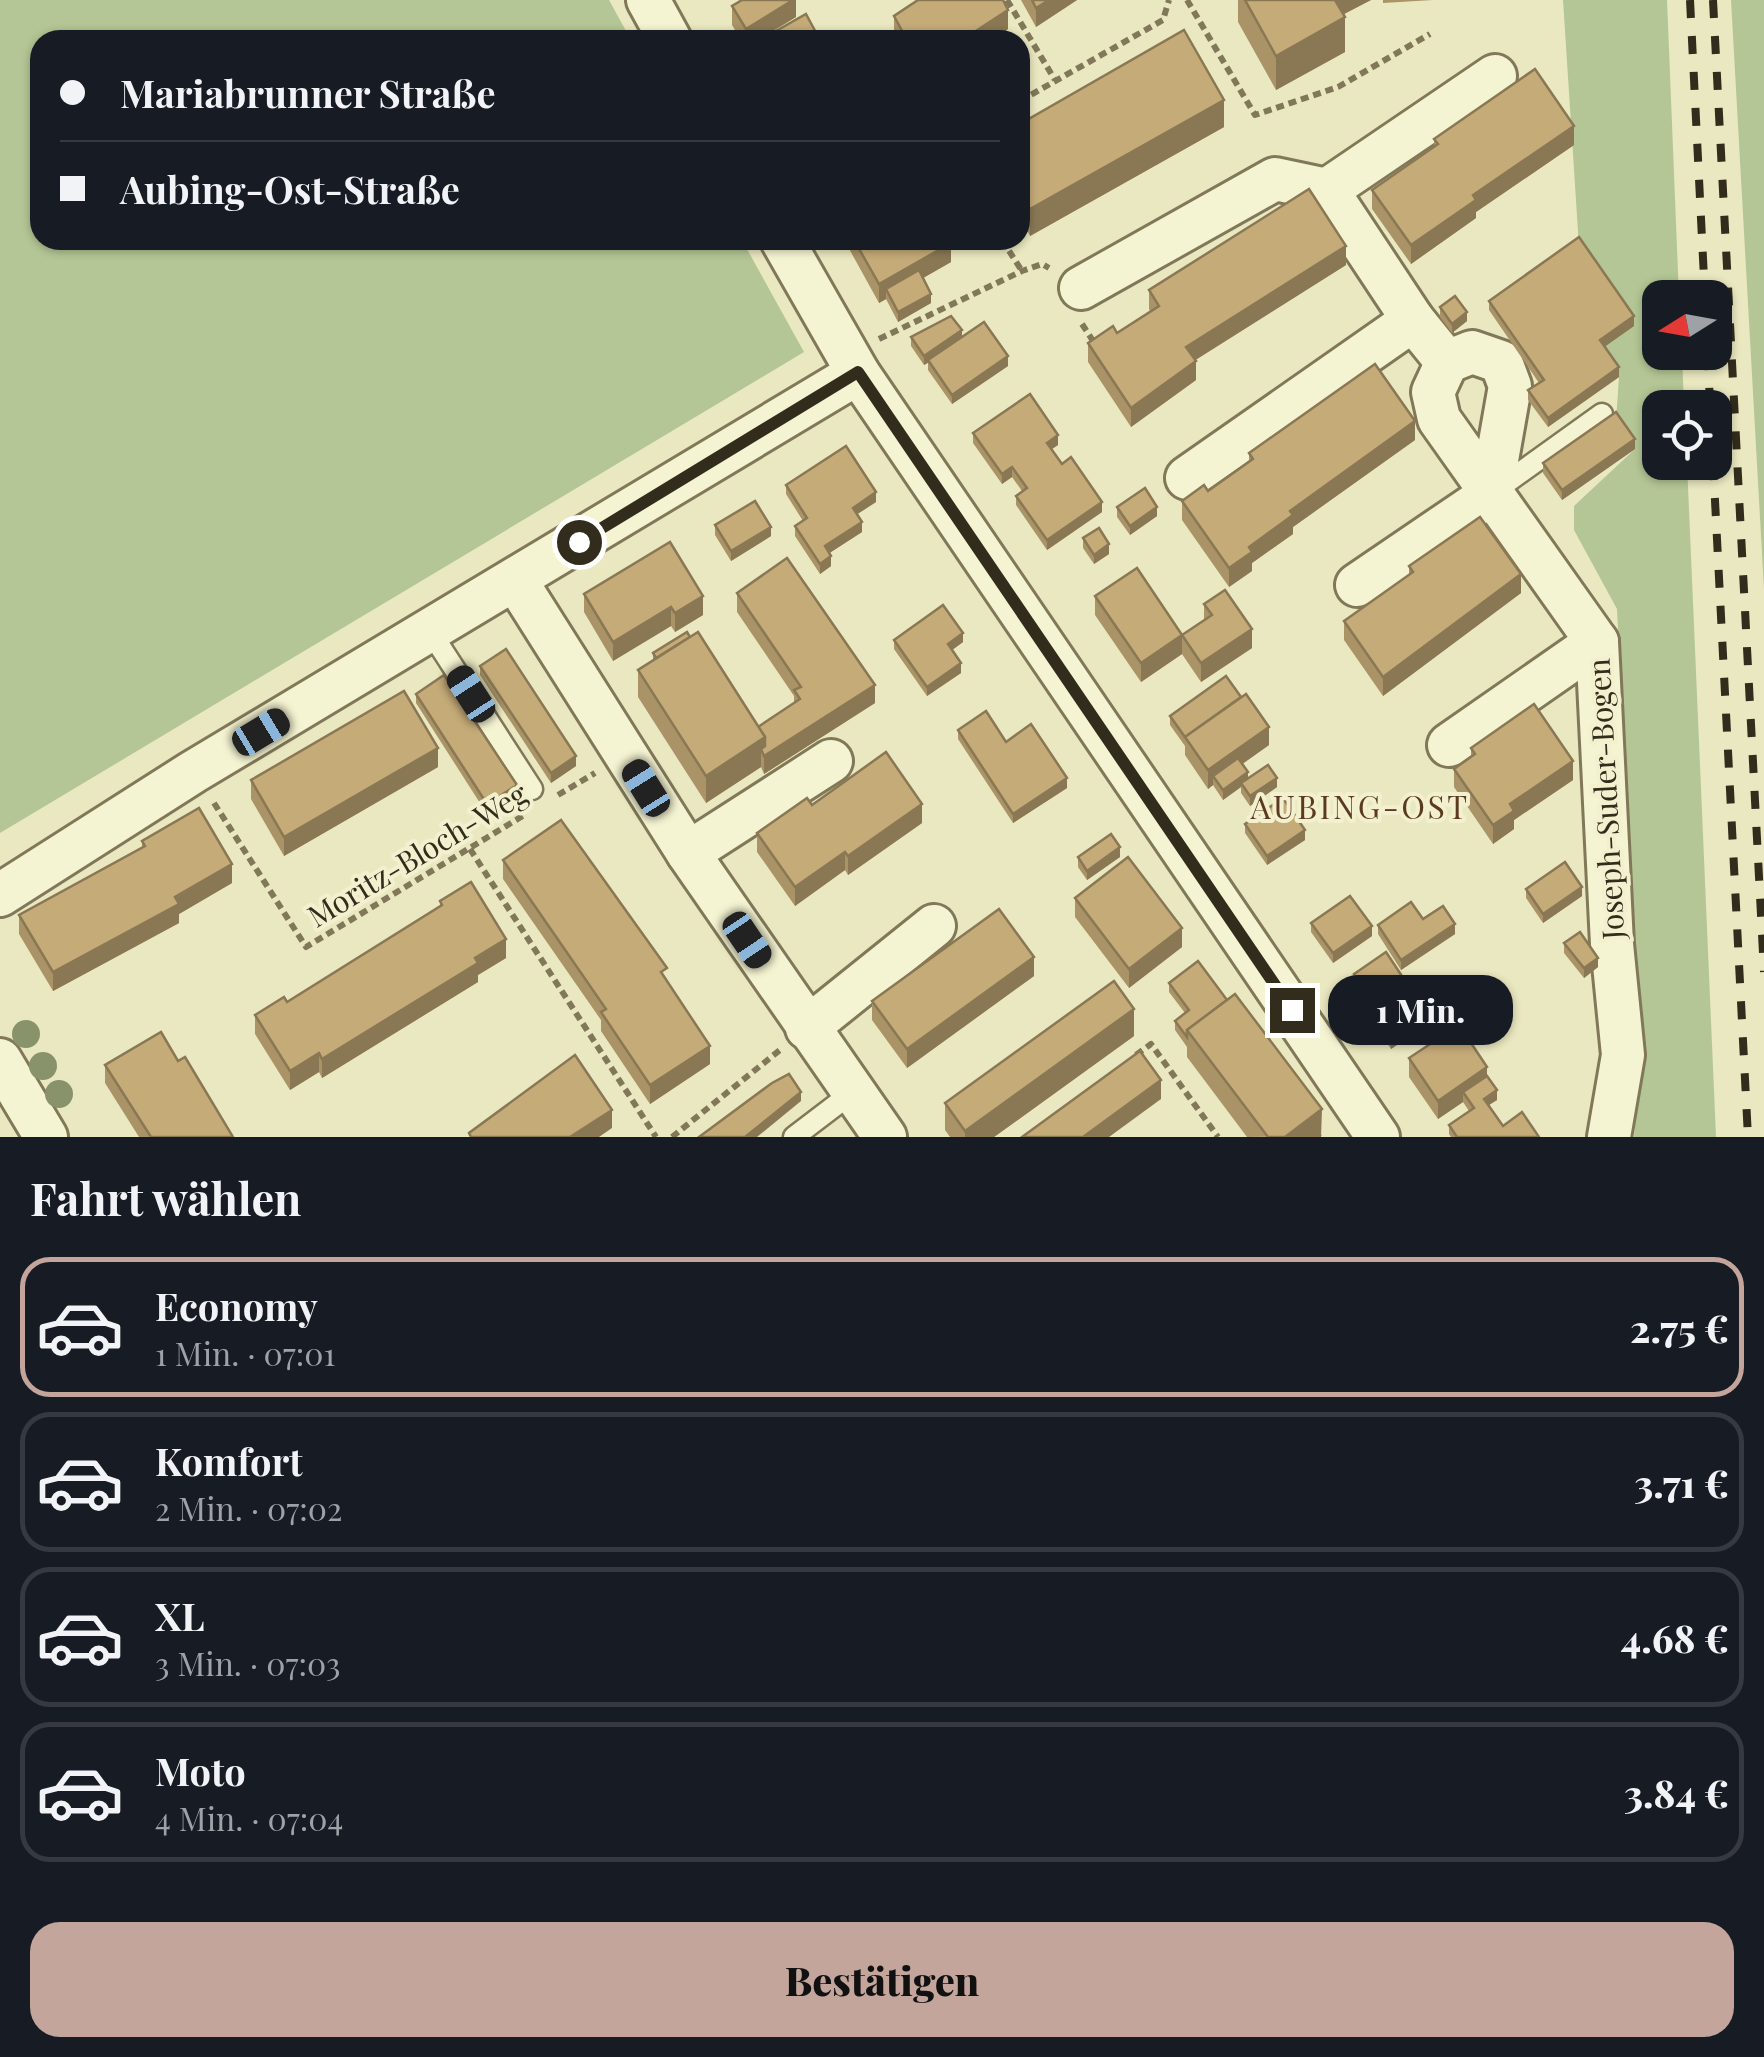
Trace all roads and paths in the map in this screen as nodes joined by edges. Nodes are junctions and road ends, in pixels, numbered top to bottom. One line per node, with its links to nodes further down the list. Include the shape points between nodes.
1 (648, 0): 5 (street)
2 (1007, 0): 6 (path)
3 (1169, 0): 10 (path, via 1163,20)
4 (1187, 0): 7 (path, via 1256,115 1338,87)
5 (664, 30)
6 (1025, 30)
7 (1430, 34)
8 (1030, 38): 10 (path)
9 (1496, 76): 12 (street)
10 (1055, 80): 11 (path)
11 (1030, 94)
12 (1328, 190): 17 (street, via 1275,180); 18 (street)
13 (788, 250): 20 (street)
14 (1008, 250): 16 (path)
15 (1042, 264): 16 (path)
16 (1022, 271): 20 (path)
17 (1081, 288)
18 (1412, 320): 19 (street); 22 (street)
19 (1447, 362): 23 (street, Joseph-Suder-Bogen, via 1433,392 1439,418); 23 (street, via 1472,352 1501,362 1510,386)
20 (852, 364): 24 (street); 47 (street)
21 (1602, 414): 23 (lane)
22 (1187, 478)
23 (1491, 494): 25 (street); 27 (street, Joseph-Suder-Bogen)
24 (516, 581): 26 (street); 29 (street)
25 (1357, 585)
26 (430, 631): 31 (street); 32 (lane)
27 (1597, 642): 28 (street); 48 (street, Joseph-Suder-Bogen, via 1623,1055)
28 (1449, 745)
29 (626, 755): 32 (path, Moritz-Bloch-Weg); 34 (street)
30 (832, 760): 34 (street)
31 (194, 772): 33 (path, Moritz-Bloch-Weg, via 306,946); 35 (street)
32 (538, 800): 33 (path, Moritz-Bloch-Weg)
33 (470, 849): 42 (path)
34 (688, 853): 37 (street)
35 (0, 896)
36 (934, 926): 37 (street)
37 (807, 1028): 40 (street); 43 (path)
38 (1132, 1058): 46 (path, via 1151,1044)
39 (0, 1060): 41 (street)
40 (853, 1092): 44 (lane); 45 (street)
41 (46, 1137)
42 (656, 1137)
43 (672, 1137)
44 (794, 1137)
45 (885, 1137)
46 (1218, 1137)
47 (1378, 1137)
48 (1609, 1137)

